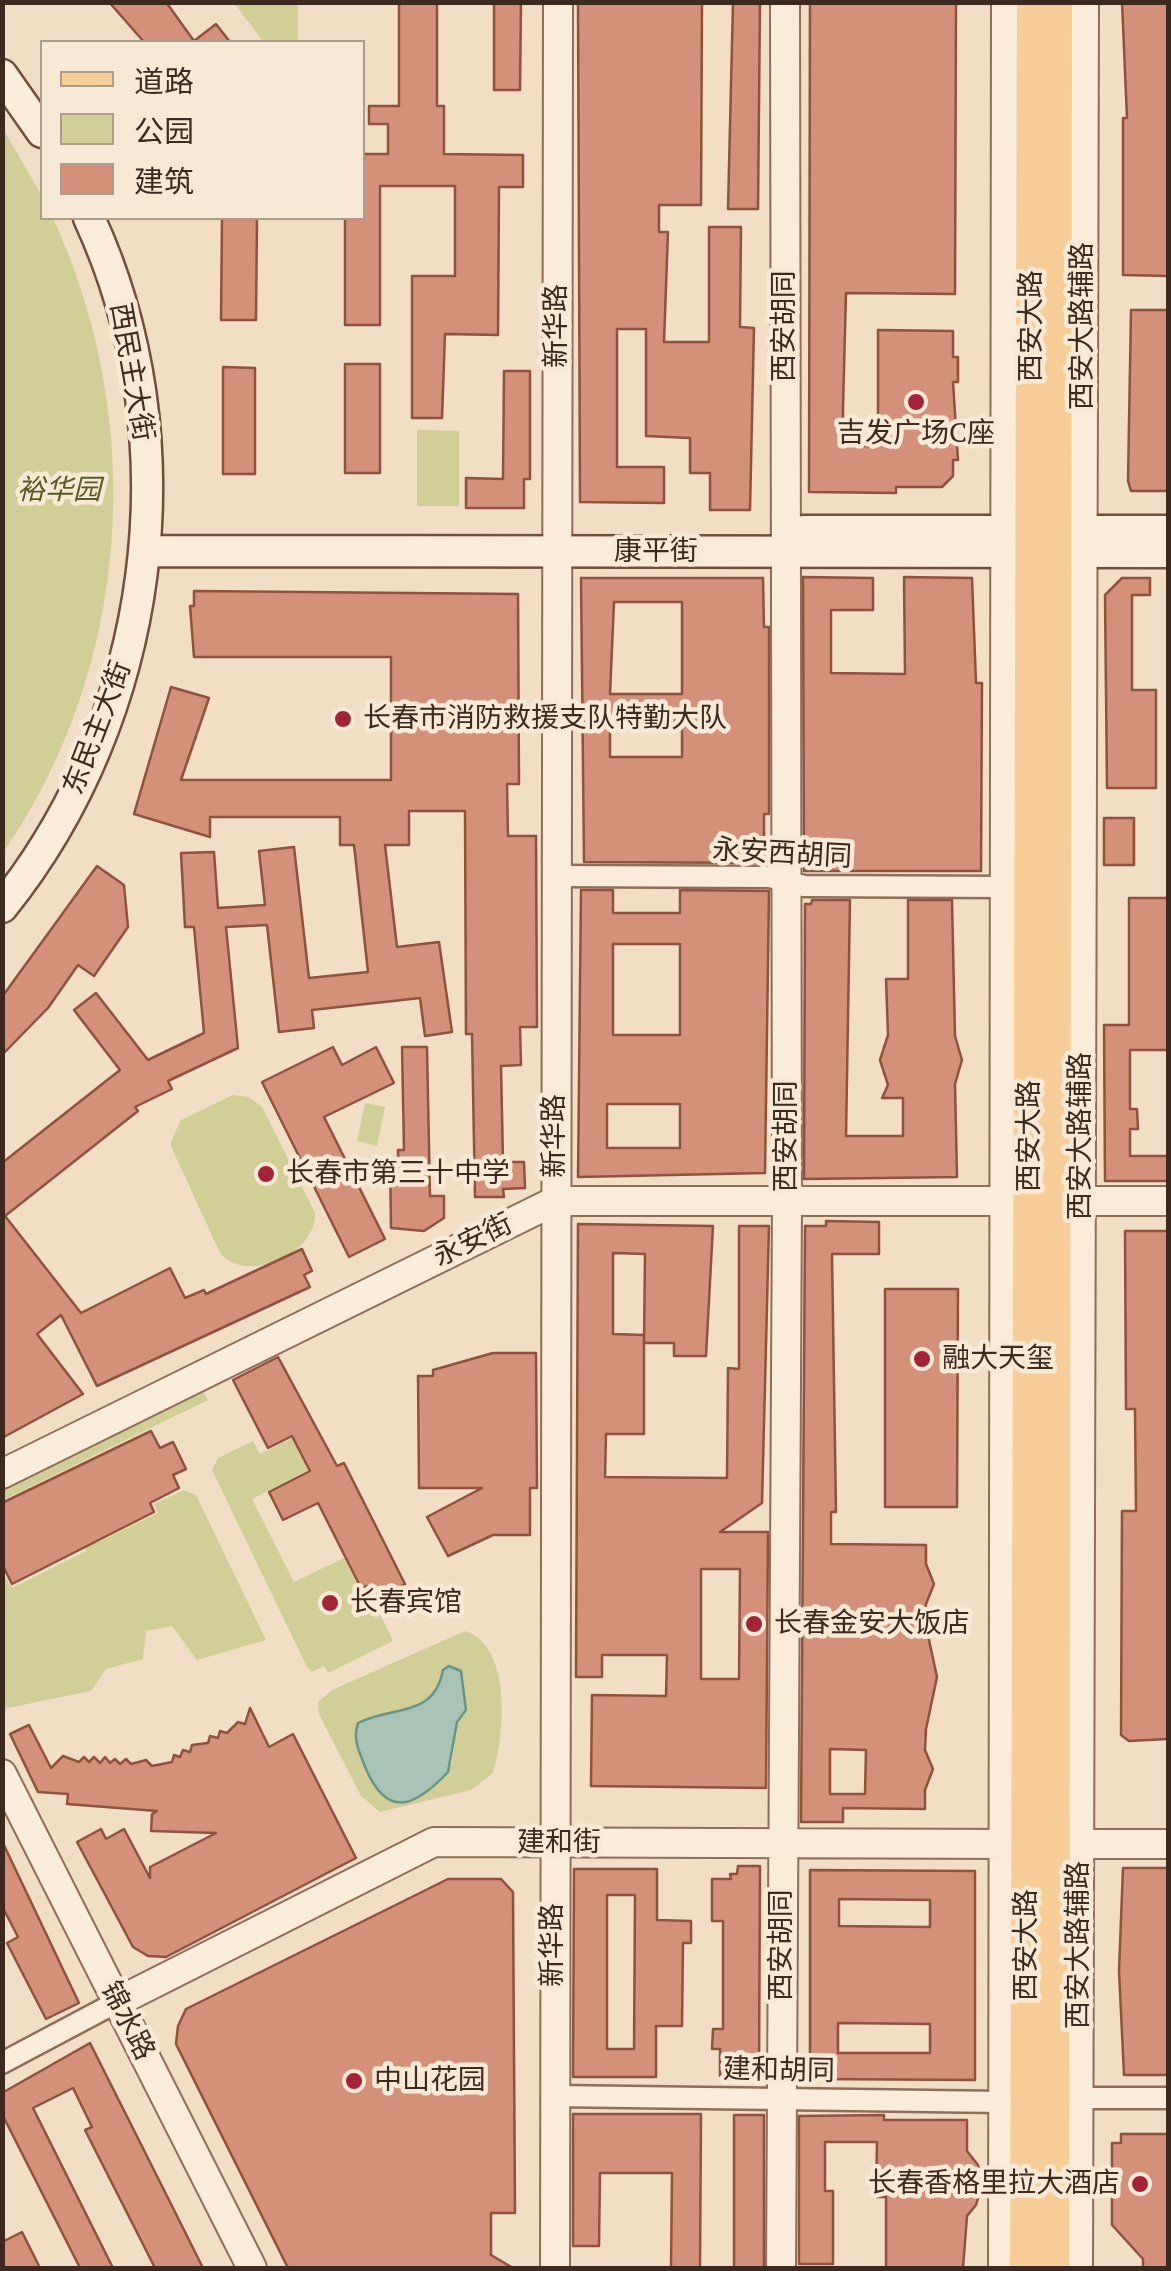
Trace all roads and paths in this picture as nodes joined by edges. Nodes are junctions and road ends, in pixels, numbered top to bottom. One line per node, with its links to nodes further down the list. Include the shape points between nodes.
1 (558, 2): 14 (street, 新华路)
2 (785, 2): 12 (street, 西安胡同)
3 (1006, 2): 13 (street, 西安大路辅路)
4 (1033, 2): 13 (main road, 西安大路)
5 (1056, 2): 13 (main road, 西安大路)
6 (1084, 2): 13 (street, 西安大路辅路)
7 (2, 75): 8 (main road)
8 (40, 129)
9 (90, 220): 11 (main road, 西民主大街, via 133,353 146,440)
10 (1168, 531): 13 (main road, 康平街)
11 (145, 541): 14 (main road, 康平街); 19 (main road, 东民主大街, via 126,657 99,741 62,820)
12 (785, 541): 13 (main road, 康平街); 14 (main road, 康平街); 17 (street, 西安胡同)
13 (1043, 541): 15 (main road, 康平街); 18 (street, 西安大路辅路); 22 (main road, 西安大路); 22 (street, 西安大路辅路)
14 (557, 542): 16 (street, 新华路)
15 (1168, 552)
16 (556, 876): 17 (street, 永安西胡同); 20 (street, 新华路)
17 (786, 882): 18 (street, 永安西胡同); 21 (street, 西安胡同)
18 (1004, 888): 22 (street, 西安大路辅路)
19 (2, 907)
20 (555, 1201): 21 (street, 永安街); 24 (street, 永安街); 26 (street, 新华路)
21 (787, 1201): 22 (street, 永安街); 27 (street, 西安胡同)
22 (1042, 1201): 23 (street, 永安街); 28 (main road, 西安大路); 28 (street, 西安大路辅路)
23 (1168, 1201)
24 (2, 1474)
25 (2, 1774): 30 (street, 锦水路)
26 (552, 1844): 27 (street, 建和街); 30 (street, 建和街, via 425,1844); 32 (street, 新华路)
27 (783, 1844): 28 (street, 建和街); 35 (street, 西安胡同)
28 (1041, 1844): 29 (street, 建和街); 33 (street, 西安大路辅路); 36 (street, 西安大路辅路); 41 (main road, 西安大路); 42 (main road, 西安大路)
29 (1168, 1844)
30 (117, 2002): 31 (street, 建和街); 37 (street, 锦水路)
31 (2, 2063)
32 (554, 2096): 35 (street, 建和胡同); 38 (street, 新华路)
33 (1079, 2098): 34 (street); 43 (street, 西安大路辅路)
34 (1168, 2098)
35 (782, 2099): 36 (street, 建和胡同); 39 (street, 西安胡同)
36 (1003, 2102): 40 (street, 西安大路辅路)
37 (252, 2268)
38 (555, 2268)
39 (781, 2268)
40 (1002, 2268)
41 (1026, 2268)
42 (1053, 2268)
43 (1078, 2268)

